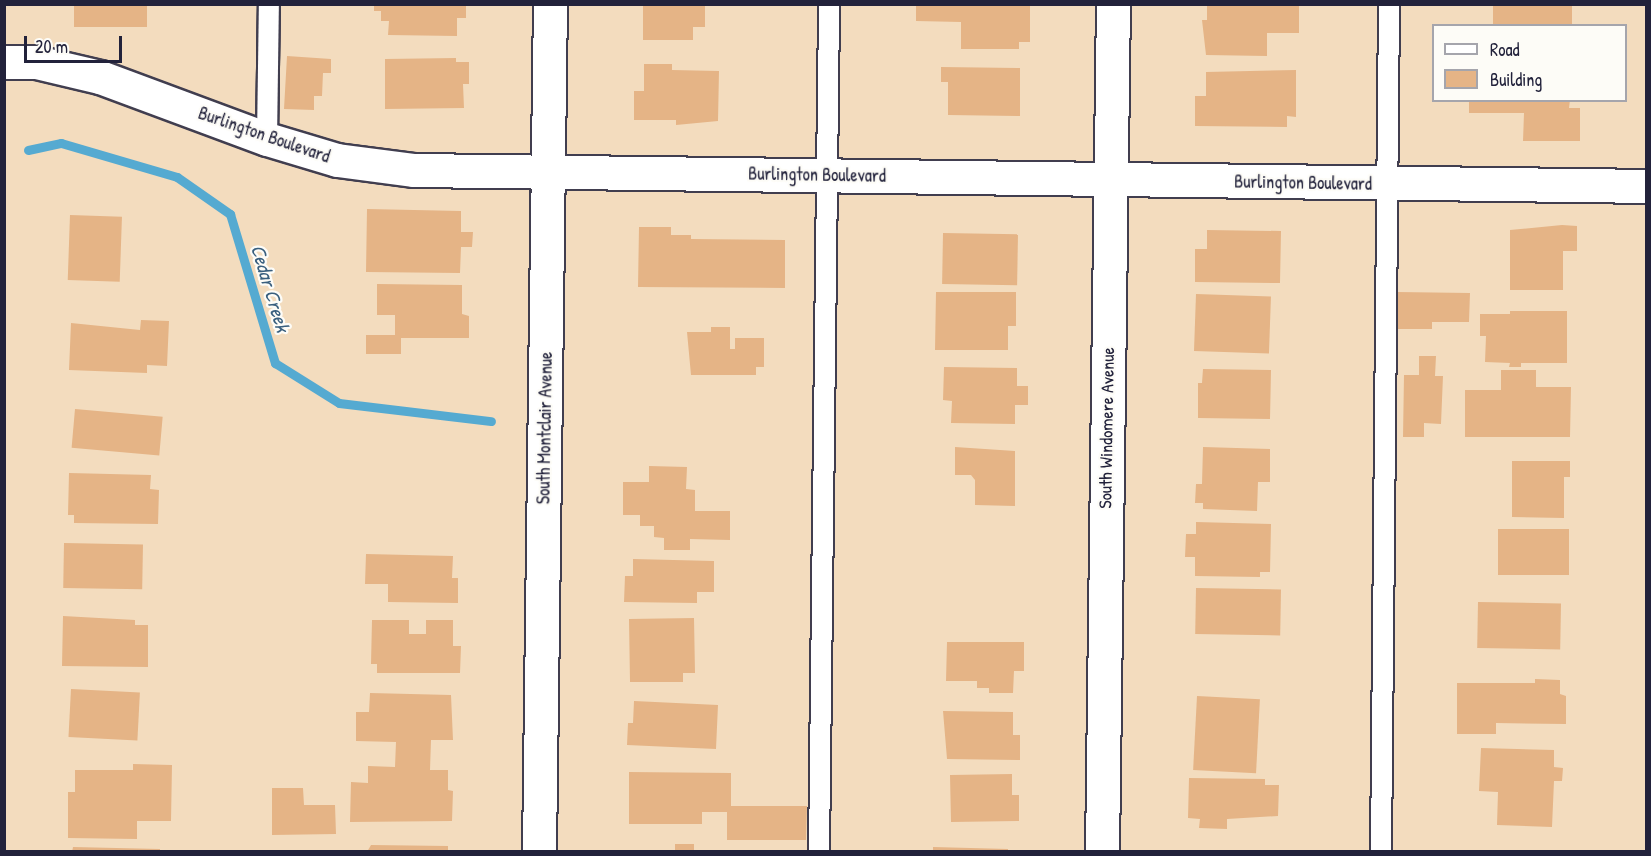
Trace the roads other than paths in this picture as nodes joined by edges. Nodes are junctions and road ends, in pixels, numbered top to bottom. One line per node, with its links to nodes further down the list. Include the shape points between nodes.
1 (269, 4): 7 (lane)
2 (550, 4): 8 (street, South Montclair Avenue)
3 (829, 4): 9 (lane)
4 (1113, 4): 10 (street, South Windomere Avenue)
5 (1389, 4): 11 (lane)
6 (4, 62): 7 (street, Burlington Boulevard, via 36,62 100,77)
7 (267, 140): 8 (street, Burlington Boulevard, via 337,160 414,170)
8 (548, 172): 9 (street, Burlington Boulevard); 13 (street, South Montclair Avenue)
9 (828, 174): 10 (street, Burlington Boulevard); 14 (lane)
10 (1111, 181): 11 (street, Burlington Boulevard); 15 (street, South Windomere Avenue)
11 (1387, 184): 12 (street, Burlington Boulevard); 16 (lane)
12 (1647, 186)
13 (539, 852)
14 (819, 852)
15 (1102, 852)
16 (1381, 852)

